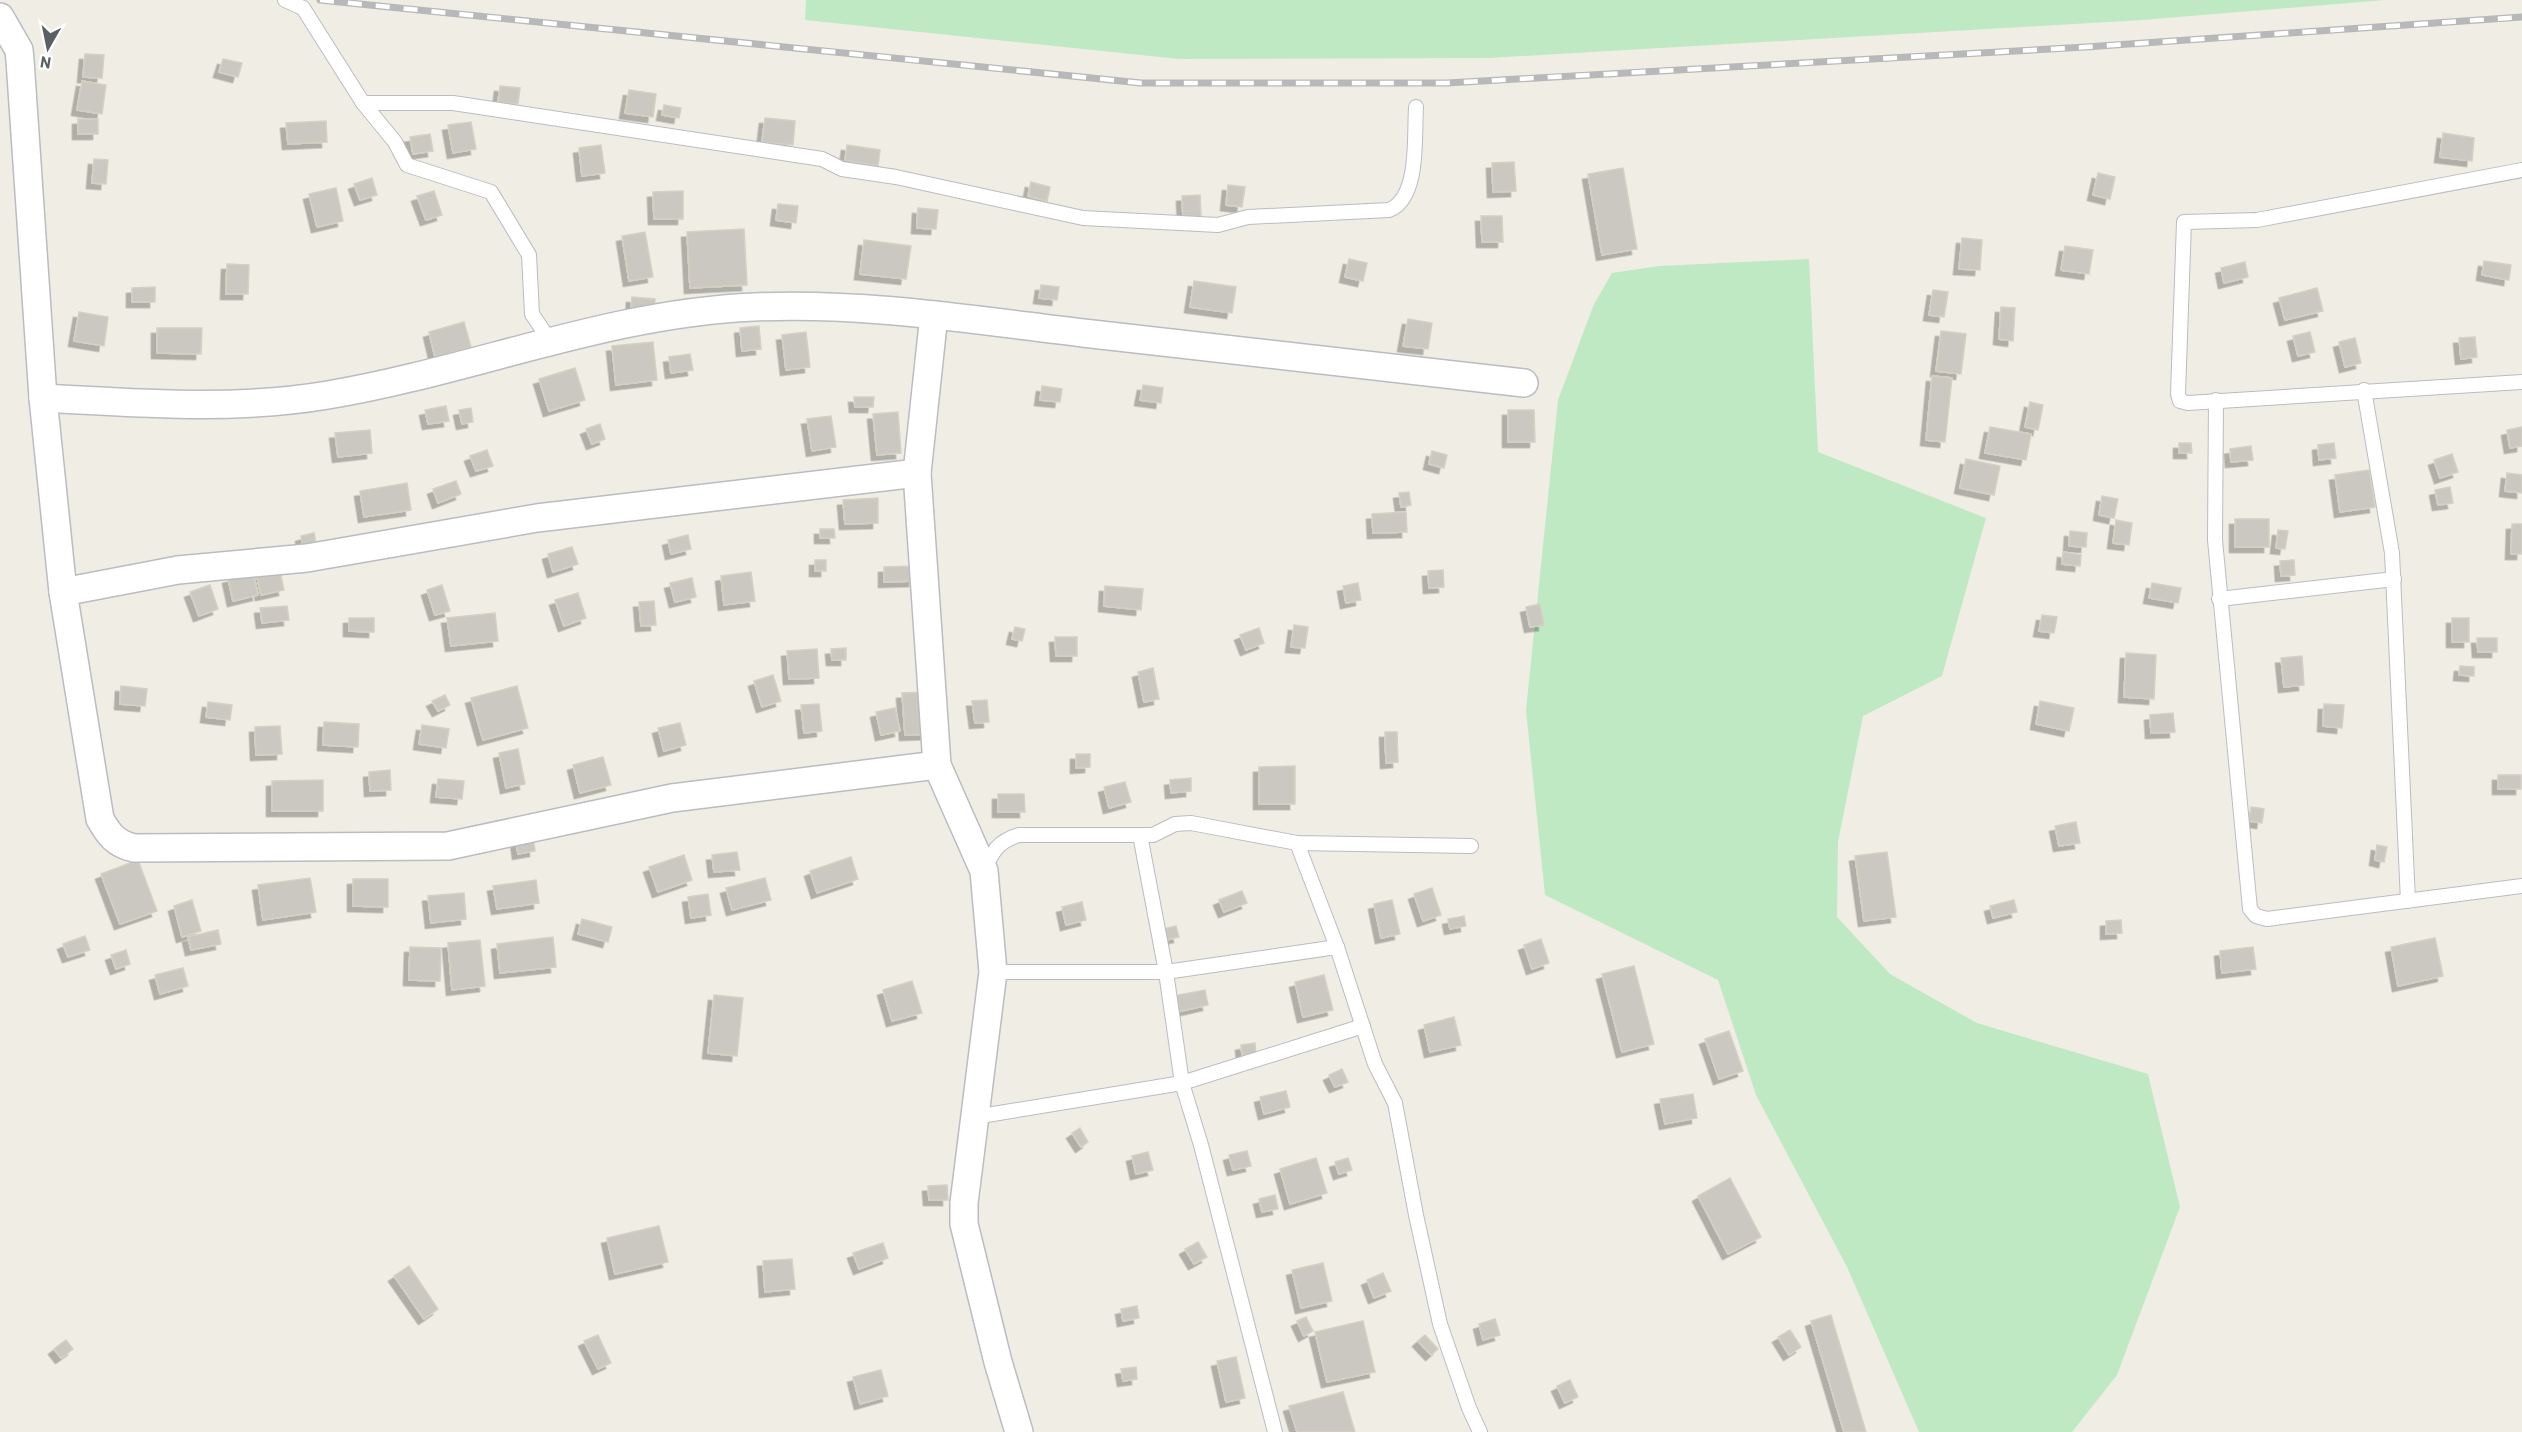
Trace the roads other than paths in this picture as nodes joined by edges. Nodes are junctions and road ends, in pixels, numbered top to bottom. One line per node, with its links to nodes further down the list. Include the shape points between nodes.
1 (285, 0): 3 (lane, via 303,8)
2 (0, 17): 11 (street, via 19,50)
3 (363, 103): 4 (lane, via 465,104 822,159 842,169 1083,218 1213,225 1248,216 1398,207 1412,179); 7 (lane, via 407,165 491,192 529,255 532,314)
4 (1416, 107)
5 (2522, 170): 12 (lane, via 2257,220 2184,222 2178,394 2180,401 2188,403)
6 (934, 315): 7 (street, via 820,305 753,307 687,313); 9 (street); 13 (street)
7 (550, 341): 11 (street, via 310,398 191,406)
8 (2522, 382): 10 (lane)
9 (1524, 383)
10 (2364, 390): 12 (lane); 14 (lane)
11 (43, 398): 15 (street)
12 (2216, 400): 16 (lane, via 2215,540)
13 (917, 473): 15 (street, via 537,518 307,558 178,570); 17 (street)
14 (2394, 579): 16 (lane); 23 (lane)
15 (63, 592): 17 (street, via 100,819 120,845 134,848 448,846 672,798)
16 (2219, 599): 23 (lane, via 2250,909 2267,919)
17 (937, 765): 21 (street)
18 (1140, 835): 19 (lane, via 1191,823); 21 (lane, via 1019,835 1005,839 994,849); 26 (lane)
19 (1297, 843): 20 (lane); 24 (lane)
20 (1471, 846)
21 (984, 871): 25 (street)
22 (2522, 886): 23 (lane)
23 (2408, 901)
24 (1337, 947): 26 (lane); 27 (lane)
25 (993, 972): 26 (lane); 29 (street)
26 (1166, 972): 28 (lane)
27 (1363, 1026): 28 (lane); 32 (lane, via 1375,1064 1395,1103 1440,1324)
28 (1182, 1083): 29 (lane); 31 (lane)
29 (975, 1117): 30 (street, via 963,1203 964,1224)
30 (1019, 1432)
31 (1275, 1432)
32 (1480, 1432)

